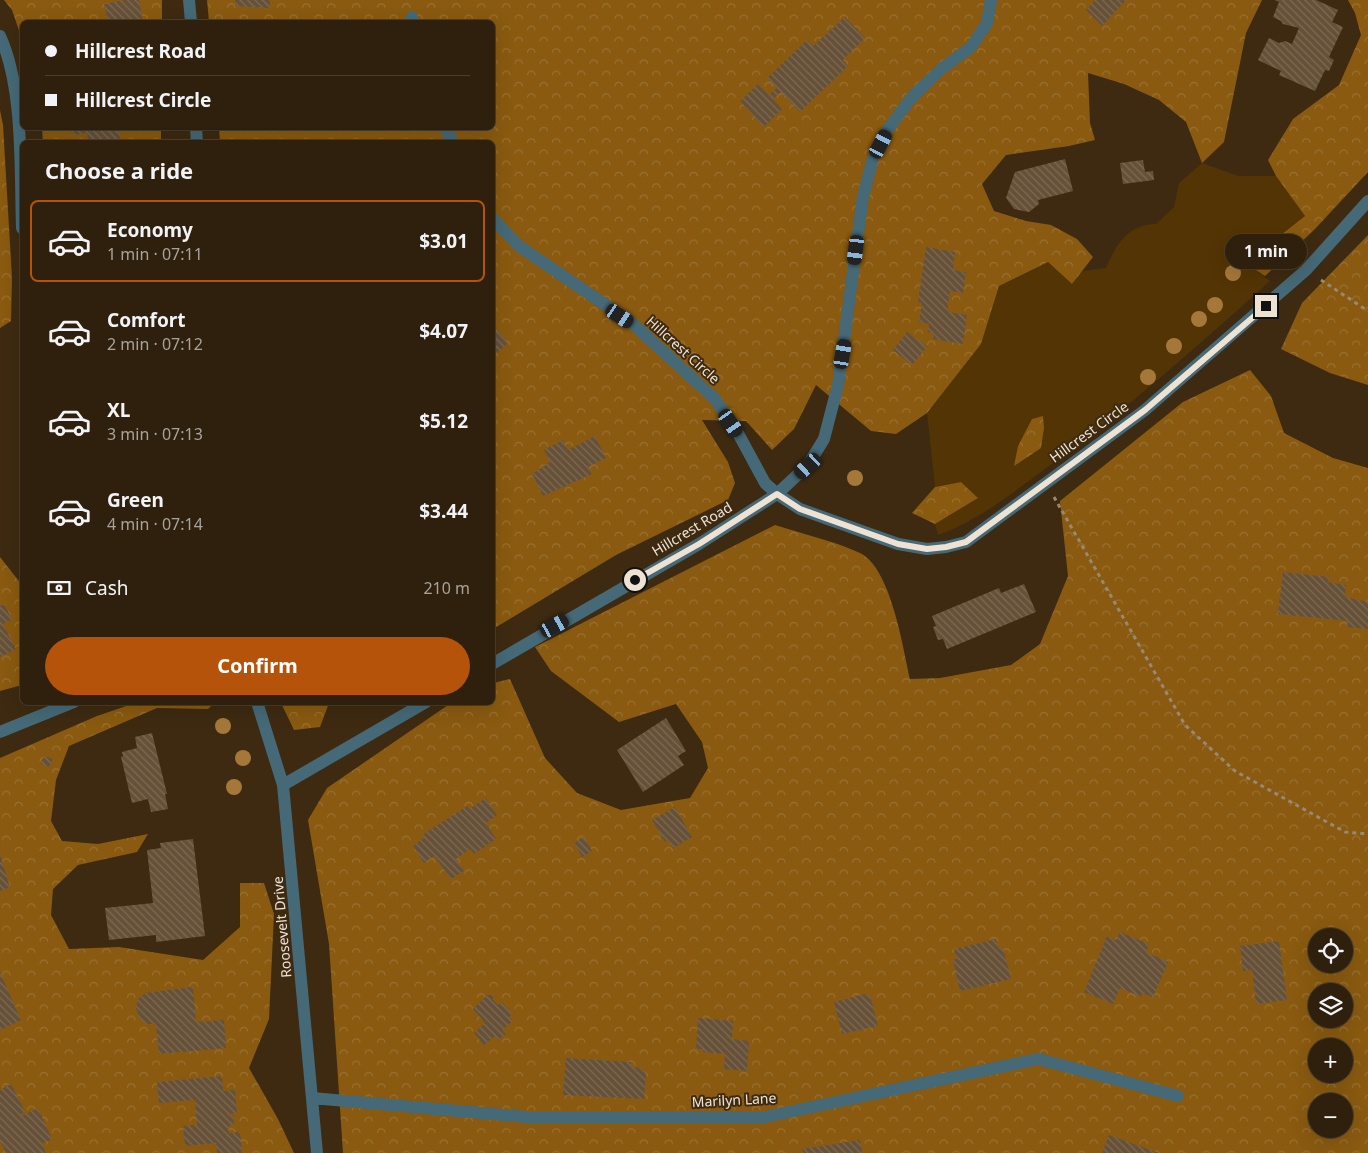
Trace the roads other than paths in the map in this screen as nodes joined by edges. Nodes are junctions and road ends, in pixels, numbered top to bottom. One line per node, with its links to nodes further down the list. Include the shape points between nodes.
1 (189, 0): 3 (street)
2 (991, 0): 8 (street, via 987,23 971,47 911,98 888,129 873,158 863,196 838,385 824,439 808,466)
3 (190, 20)
4 (0, 36): 5 (street, via 8,52 18,113)
5 (20, 170)
6 (1368, 201): 8 (street, Hillcrest Circle, via 1306,270 1145,410 966,542 927,549 898,544 800,509)
7 (495, 221): 8 (street, Hillcrest Circle, via 519,246 632,324 715,399 765,483)
8 (777, 494): 9 (street, Hillcrest Road, via 699,544)
9 (495, 662)
10 (67, 705): 13 (street)
11 (258, 705): 14 (street, Roosevelt Drive)
12 (421, 705): 14 (street)
13 (0, 732)
14 (283, 785): 16 (street, Roosevelt Drive)
15 (1178, 1096): 16 (street, Marilyn Lane, via 1038,1059 765,1117 527,1117)
16 (312, 1098): 17 (street, Roosevelt Drive)
17 (317, 1153)

